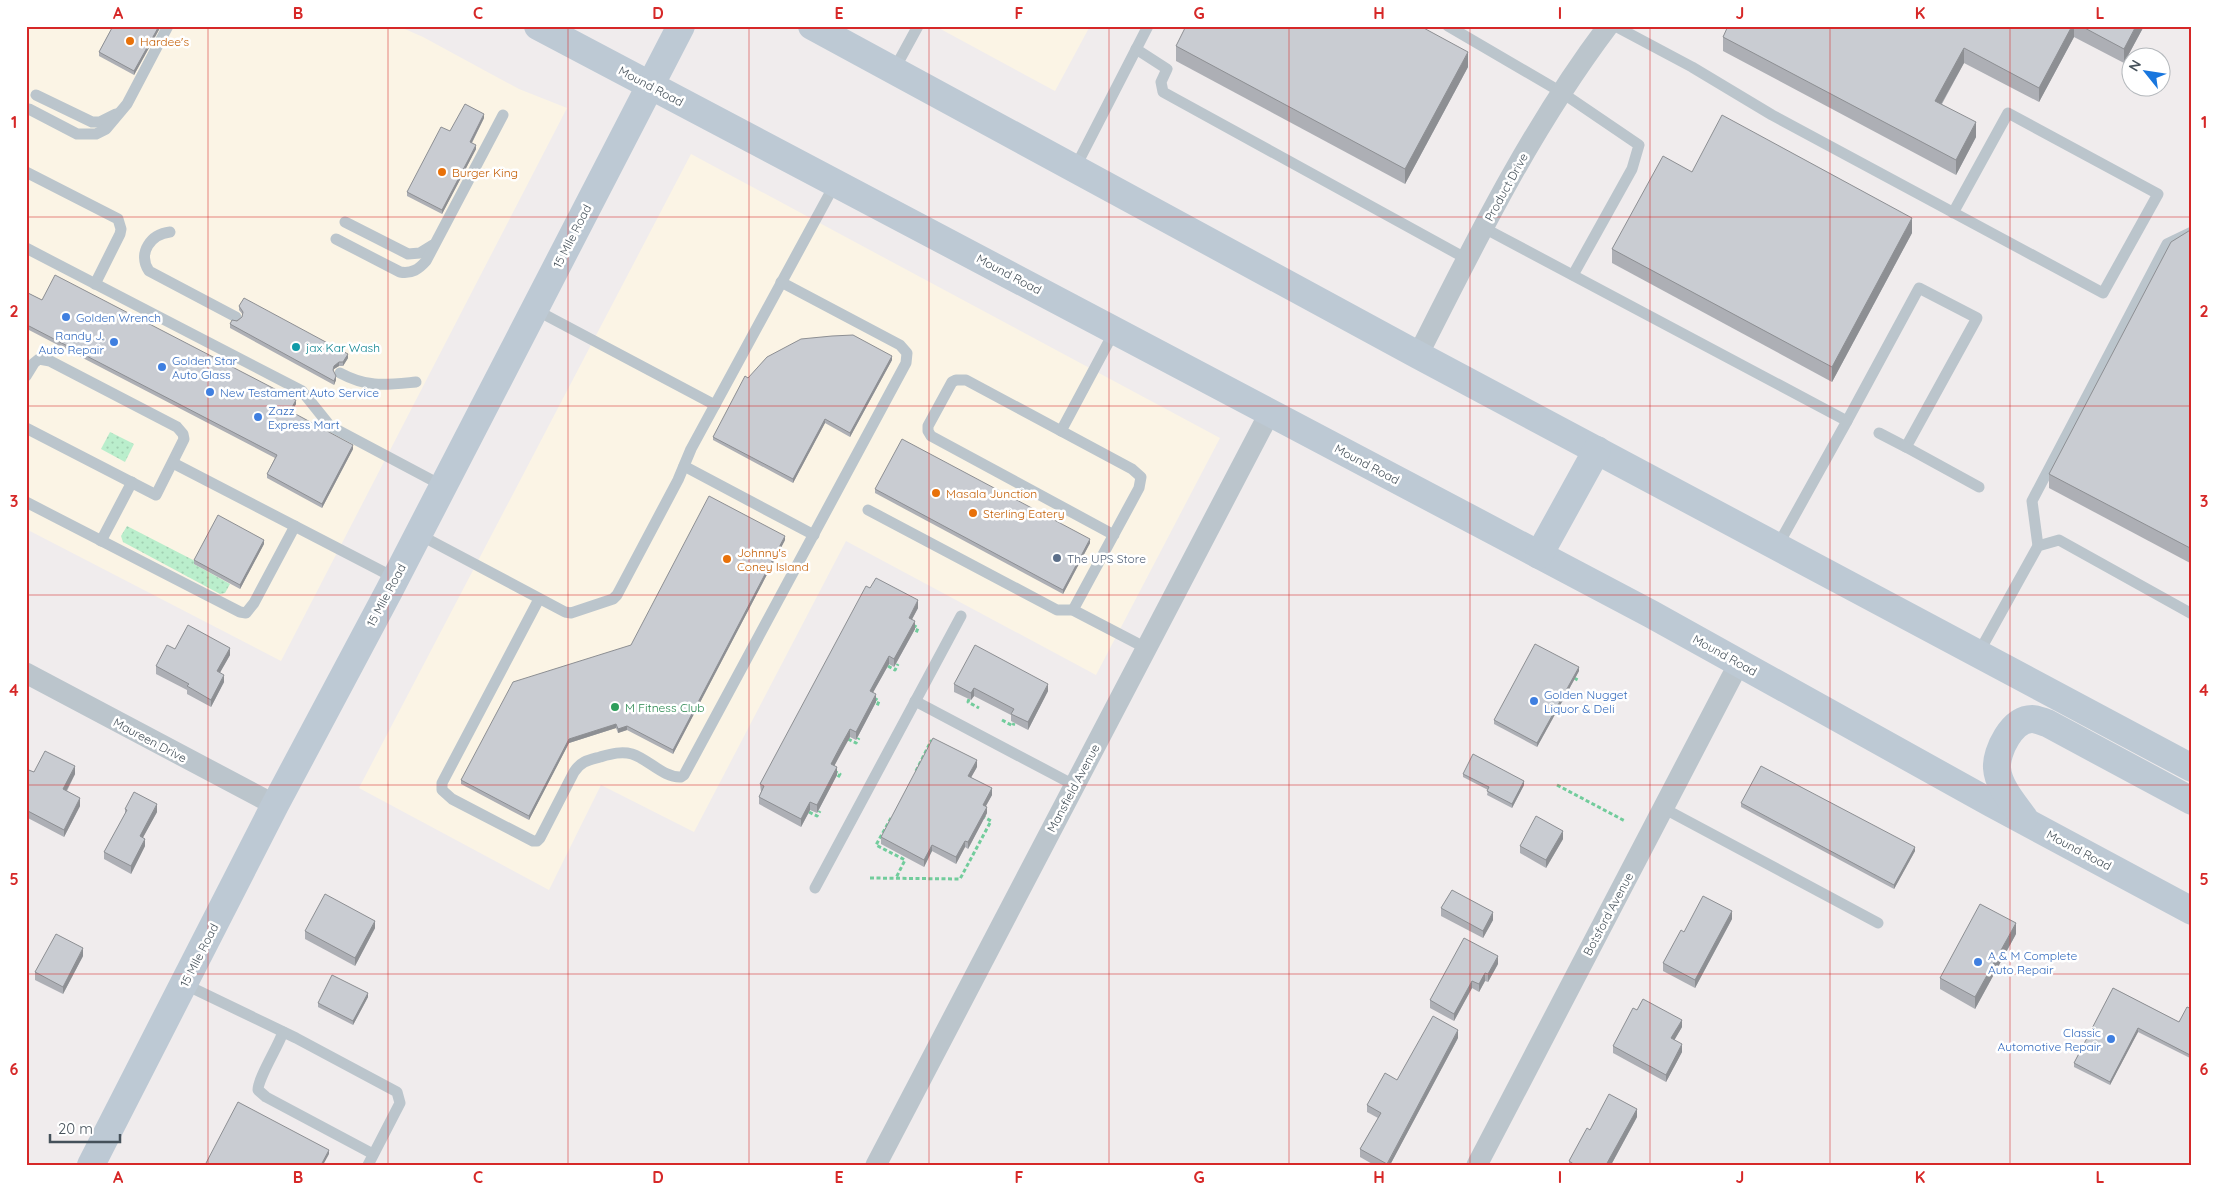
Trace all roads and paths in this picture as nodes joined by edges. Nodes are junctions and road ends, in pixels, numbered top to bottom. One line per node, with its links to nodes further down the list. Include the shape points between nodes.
1 (168, 26): 15 (lane)
2 (538, 26): 12 (main road, Mound Road)
3 (681, 26): 12 (main road, 15 Mile Road)
4 (812, 26): 11 (main road)
5 (918, 26): 11 (lane)
6 (1148, 26): 10 (lane)
7 (1448, 26): 13 (lane)
8 (1608, 26): 13 (street, Product Drive)
9 (1615, 26): 21 (lane)
10 (1136, 50): 18 (lane); 29 (lane, via 1167,69 1161,82 1163,92)
11 (894, 70): 18 (main road)
12 (650, 86): 20 (main road, Mound Road); 33 (main road, 15 Mile Road)
13 (1561, 92): 23 (street, Product Drive); 30 (lane, via 1639,145 1632,169)
14 (36, 95): 15 (lane, via 92,122 115,115)
15 (127, 104): 16 (lane, via 106,129 85,135)
16 (29, 109)
17 (504, 115): 27 (lane)
18 (1075, 168): 36 (main road)
19 (26, 172): 32 (lane, via 118,219 120,234)
20 (836, 182): 31 (lane); 35 (main road, Mound Road)
21 (1953, 213): 21 (lane, via 2103,293 2158,194 2008,113)
22 (345, 222): 27 (lane, via 408,254 424,251)
23 (1484, 228): 29 (street, Product Drive); 30 (lane)
24 (170, 232): 34 (lane, via 158,235 146,246 145,259 149,270)
25 (2192, 232): 60 (lane, via 2167,244 2032,501)
26 (336, 239): 27 (lane, via 404,273 419,268)
27 (436, 242)
28 (26, 248): 32 (lane)
29 (1467, 259): 36 (street, Product Drive)
30 (1573, 275): 42 (lane)
31 (782, 282): 40 (lane); 57 (lane, via 900,345 907,352 907,358)
32 (95, 284): 51 (lane, via 302,391 330,426)
33 (534, 309): 40 (lane); 51 (main road, 15 Mile Road)
34 (236, 317)
35 (1115, 330): 41 (main road, Mound Road); 44 (lane)
36 (1418, 355): 47 (main road)
37 (340, 373): 39 (lane, via 353,380 379,386)
38 (26, 376): 48 (lane, via 34,362 39,359 50,361 177,428 184,439)
39 (416, 382)
40 (715, 405): 49 (lane)
41 (1270, 412): 62 (main road, Mound Road); 70 (street, Mansfield Avenue)
42 (1847, 421): 46 (lane, via 1919,288 1977,318); 61 (lane)
43 (26, 428): 50 (lane)
44 (1061, 431): 58 (lane, via 1141,477 1139,488); 58 (lane, via 961,379 949,386 928,426 928,431 935,438)
45 (1879, 433): 46 (lane)
46 (1906, 447): 52 (lane)
47 (1597, 450): 61 (main road); 62 (main road)
48 (173, 463): 50 (lane, via 156,495); 55 (lane)
49 (684, 466): 57 (lane); 64 (lane, via 617,596 571,613)
50 (132, 482): 59 (lane)
51 (443, 486): 56 (main road, 15 Mile Road)
52 (1979, 487)
53 (26, 502): 59 (lane)
54 (868, 510): 65 (lane, via 1057,610)
55 (295, 526): 59 (lane, via 246,613); 63 (lane)
56 (418, 534): 63 (main road, 15 Mile Road); 64 (lane)
57 (814, 535): 64 (lane, via 684,775 673,776 633,754 586,760 574,772 540,838 533,841 452,800 442,790 442,783)
58 (1114, 535): 65 (lane)
59 (101, 541)
60 (2038, 546): 66 (lane, via 2059,540); 71 (lane)
61 (1777, 547): 71 (main road)
62 (1539, 555): 72 (main road, Mound Road)
63 (395, 578): 93 (main road, 15 Mile Road)
64 (538, 599)
65 (1073, 610): 70 (lane)
66 (2192, 614)
67 (961, 616): 78 (lane)
68 (910, 623): 69 (path, via 918,628)
69 (916, 633)
70 (1146, 648): 90 (street, Mansfield Avenue)
71 (1978, 654): 86 (main road)
72 (1739, 663): 94 (street, Botsford Avenue); 100 (main road, Mound Road)
73 (898, 664): 74 (path, via 896,670)
74 (888, 666)
75 (26, 673): 93 (street, Maureen Drive)
76 (871, 696): 79 (path, via 879,701)
77 (969, 699): 80 (path, via 968,702)
78 (915, 701): 90 (lane); 105 (lane)
79 (876, 706)
80 (979, 708)
81 (1002, 720): 82 (path, via 1013,726)
82 (1014, 723)
83 (859, 738): 84 (path, via 856,743)
84 (848, 739)
85 (940, 745): 88 (path, via 931,741)
86 (2192, 768)
87 (832, 769): 89 (path, via 840,774)
88 (916, 770)
89 (837, 778)
90 (1074, 785): 113 (street, Mansfield Avenue)
91 (1557, 785): 99 (path)
92 (2192, 801): 100 (main road, via 2032,718 2018,724 2008,736 1998,753 1997,769 2002,784)
93 (275, 805): 108 (main road, 15 Mile Road)
94 (1663, 808): 107 (lane); 114 (street, Botsford Avenue)
95 (820, 810): 96 (path, via 817,816)
96 (809, 812)
97 (984, 817): 102 (path, via 990,820)
98 (891, 818): 104 (path, via 876,845 906,859)
99 (1625, 821)
100 (2027, 822): 106 (main road, Mound Road)
101 (969, 846): 102 (path)
102 (976, 849): 104 (path, via 960,879)
103 (870, 878): 104 (path)
104 (896, 878)
105 (815, 888)
106 (2192, 911)
107 (1878, 923)
108 (184, 984): 109 (lane); 111 (main road, 15 Mile Road)
109 (283, 1032): 110 (lane, via 258,1090); 110 (lane, via 397,1092 400,1103)
110 (373, 1154): 112 (lane)
111 (91, 1165)
112 (368, 1165)
113 (876, 1165)
114 (1477, 1165)

